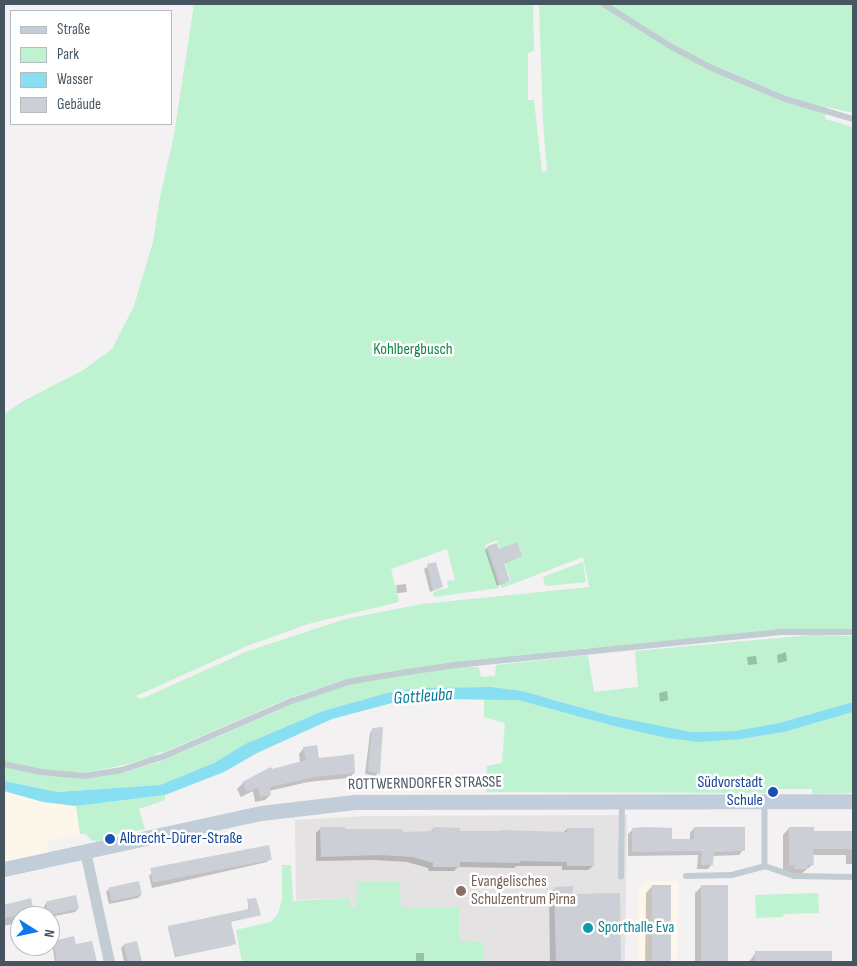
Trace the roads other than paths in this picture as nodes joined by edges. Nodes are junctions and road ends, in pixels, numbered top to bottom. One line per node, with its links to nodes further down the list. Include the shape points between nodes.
1 (604, 4): 2 (lane, via 663,42 710,67 785,99)
2 (853, 120)
3 (853, 632): 4 (lane, via 782,632 401,673 348,682 292,701 160,758 122,770 84,776)
4 (4, 764)
5 (622, 800): 7 (main road, ROTTWERNDORFER STRASSE); 8 (main road, ROTTWERNDORFER STRASSE, via 387,801 317,805 261,813); 13 (lane)
6 (853, 801): 7 (main road, ROTTWERNDORFER STRASSE)
7 (765, 802): 9 (lane)
8 (85, 851): 10 (main road, ROTTWERNDORFER STRASSE); 14 (street)
9 (765, 866): 11 (lane, via 732,875); 12 (lane, via 794,876)
10 (4, 869)
11 (686, 876)
12 (853, 877)
13 (621, 878)
14 (109, 962)

